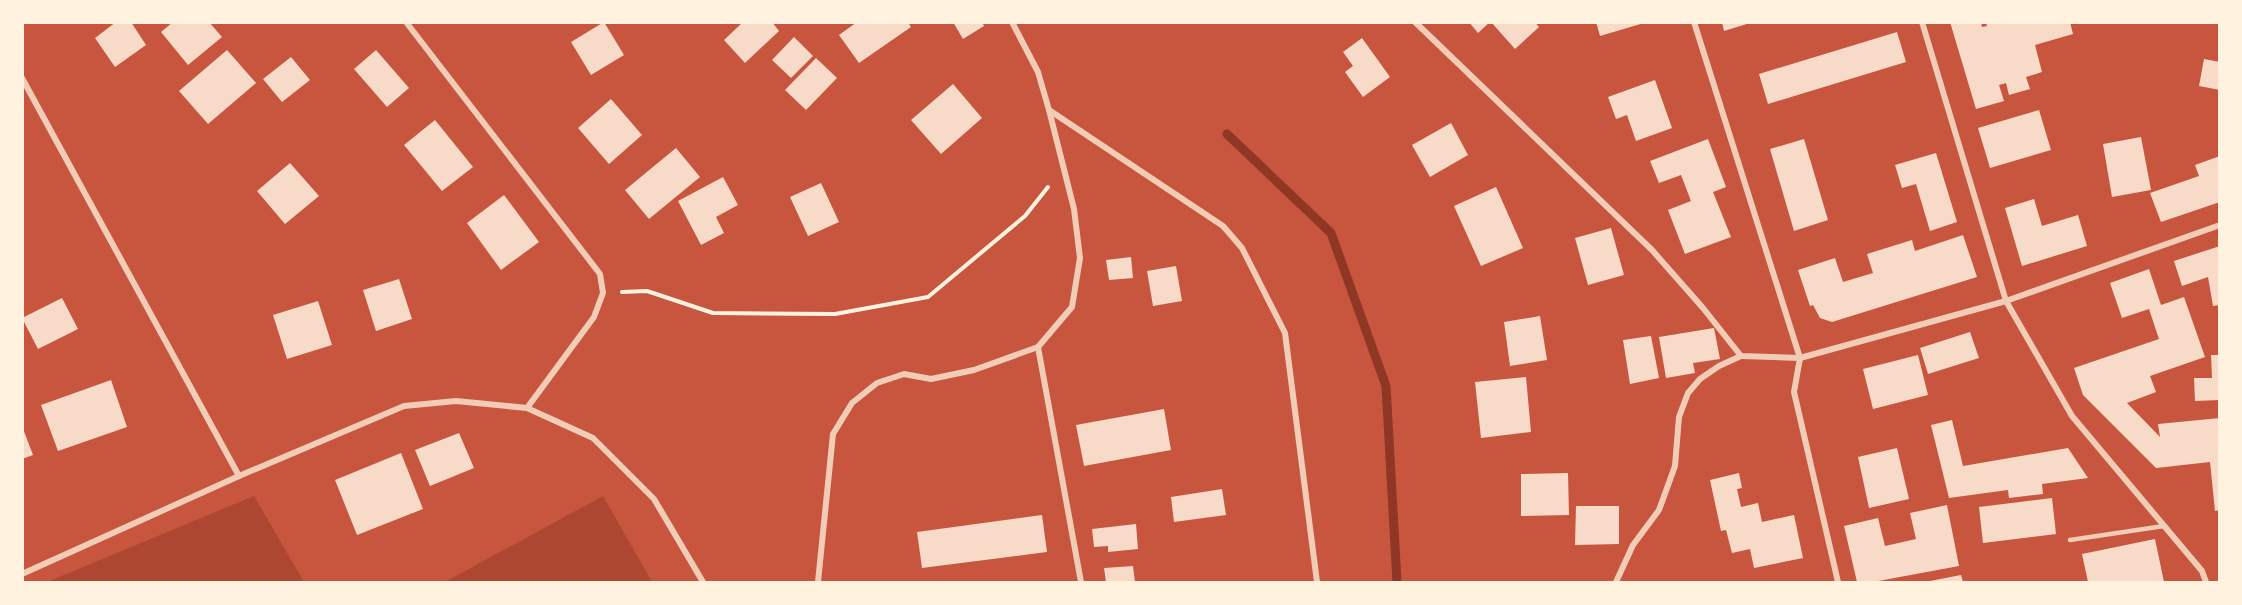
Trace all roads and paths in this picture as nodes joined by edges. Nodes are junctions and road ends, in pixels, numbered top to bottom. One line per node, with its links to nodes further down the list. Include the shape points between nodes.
1 (406, 22): 10 (street, via 600,274)
2 (1012, 22): 7 (street, via 1038,72)
3 (1415, 22): 13 (street, via 1652,250)
4 (1694, 22): 14 (street)
5 (1922, 22): 11 (street)
6 (22, 78): 16 (street)
7 (1049, 110): 8 (street); 23 (street, via 1223,226 1242,248 1285,333)
8 (1064, 167): 10 (path, via 1025,216 928,297 835,314 713,314 647,291); 12 (street, via 1080,258 1072,307)
9 (2220, 225): 11 (street)
10 (603, 293): 15 (street, via 594,317)
11 (2006, 301): 14 (street); 17 (street, via 2072,416)
12 (1038, 347): 21 (street, via 974,370 931,379 904,374 877,383 852,403 833,434); 22 (street)
13 (1741, 356): 14 (street); 24 (street, via 1700,379 1688,393 1679,417 1675,466 1659,510 1623,563)
14 (1800, 358): 25 (street, via 1794,392)
15 (527, 408): 16 (street, via 456,401 404,406); 20 (street, via 593,438 654,499)
16 (239, 476): 19 (street)
17 (2164, 526): 18 (lane); 26 (street, via 2202,571)
18 (2070, 540)
19 (22, 573)
20 (703, 582)
21 (818, 582)
22 (1081, 582)
23 (1317, 582)
24 (1616, 582)
25 (1838, 582)
26 (2206, 582)

